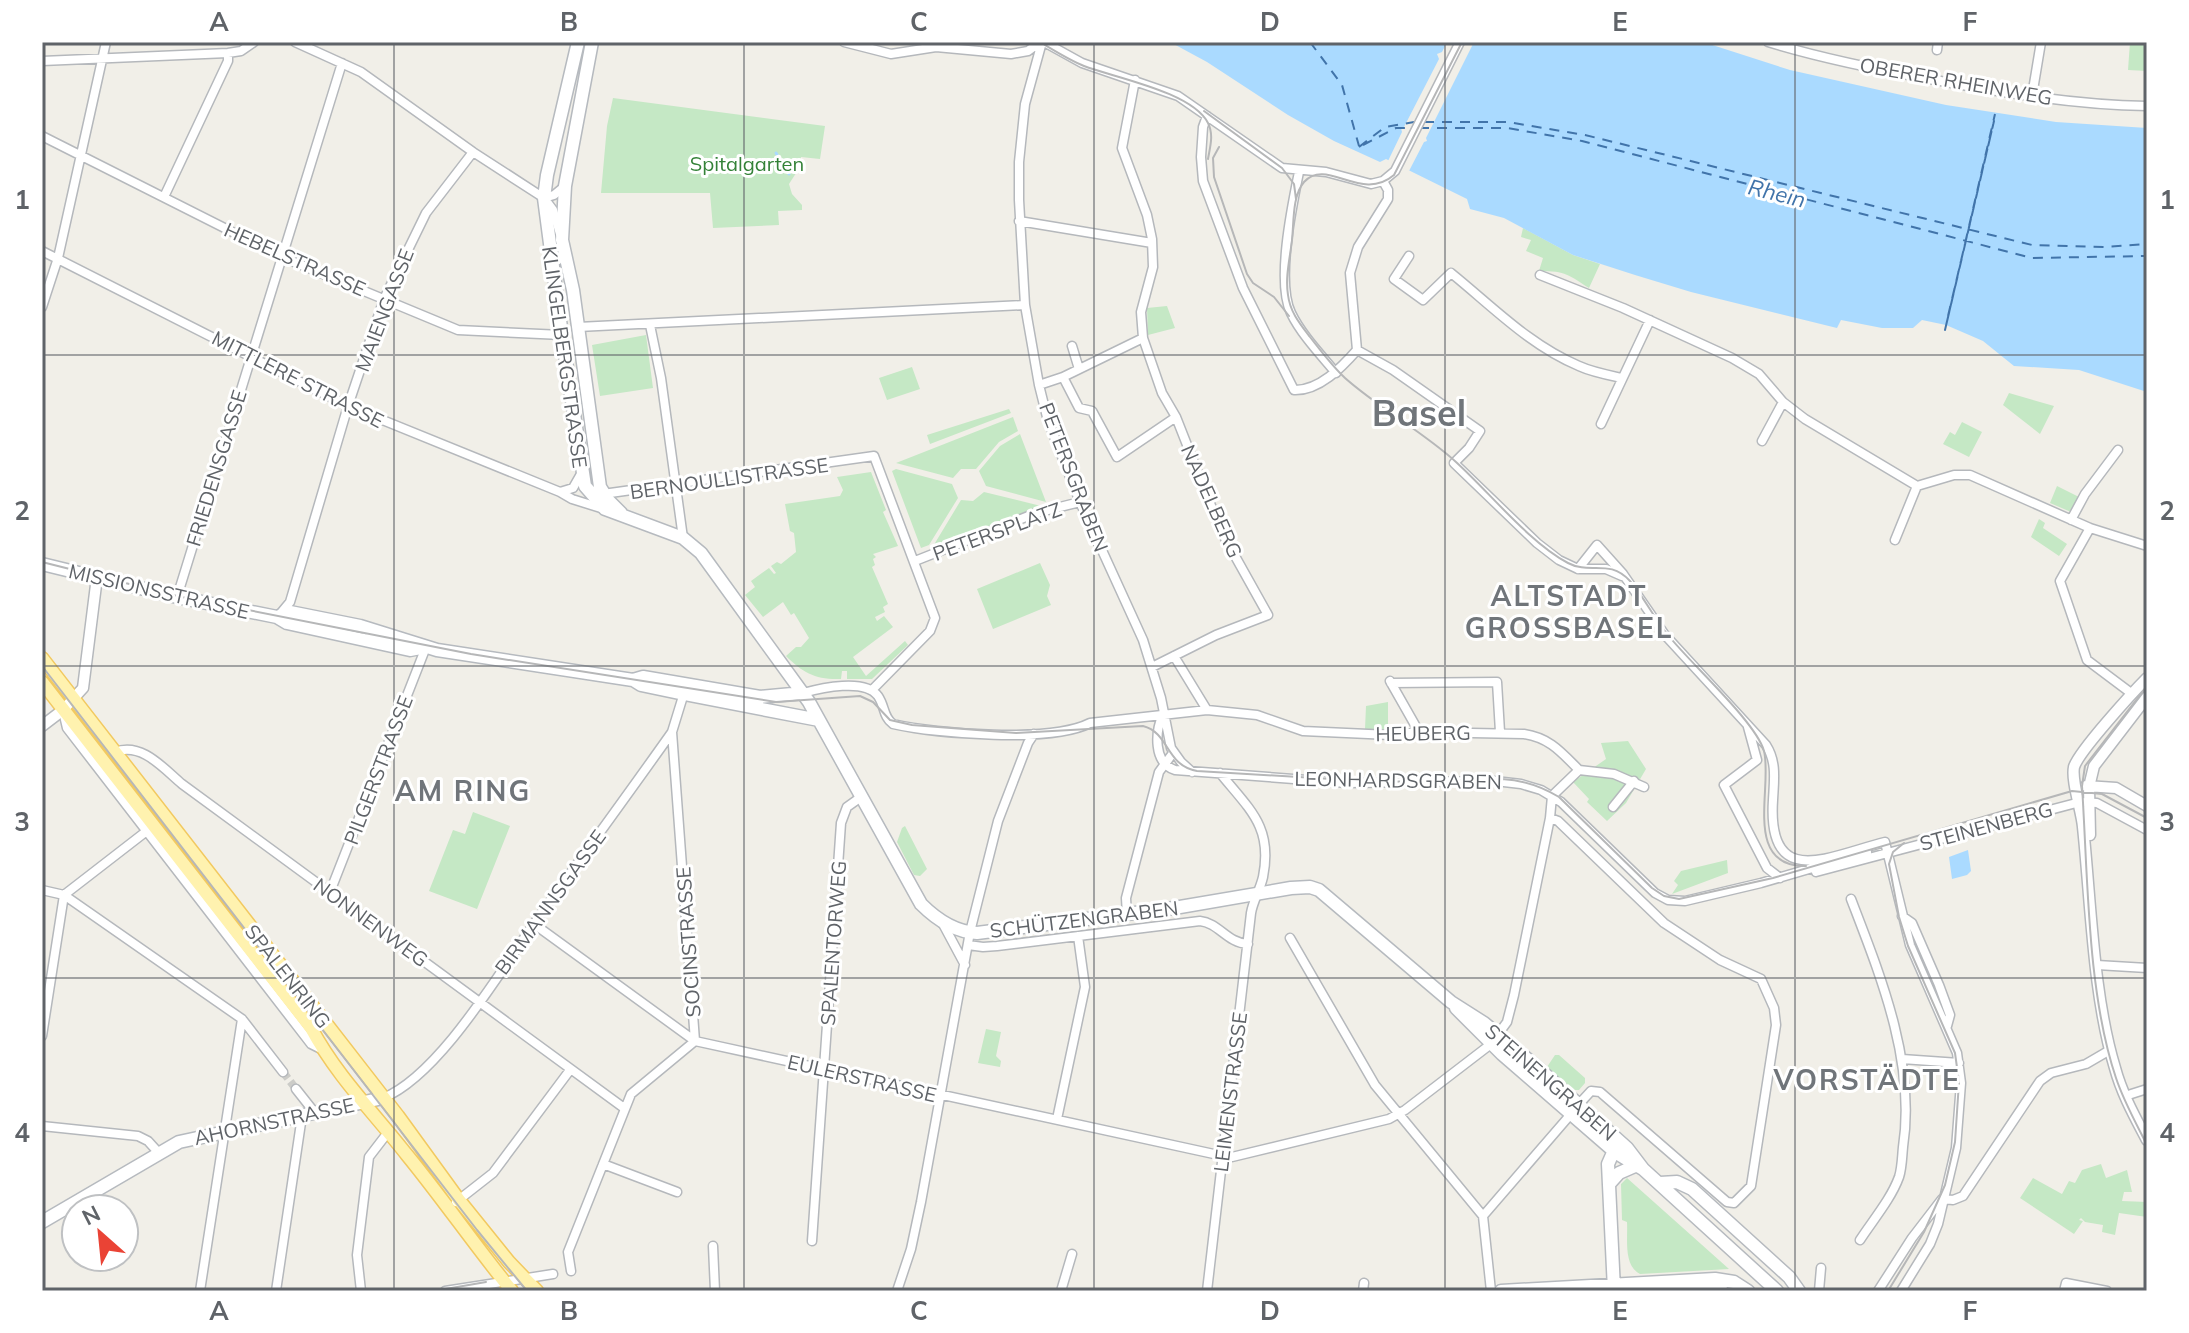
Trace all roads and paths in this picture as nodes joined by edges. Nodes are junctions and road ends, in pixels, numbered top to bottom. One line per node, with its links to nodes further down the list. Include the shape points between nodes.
1 (106, 42): 12 (street)
2 (254, 42): 11 (street)
3 (295, 42): 14 (street)
4 (578, 42): 26 (main road)
5 (592, 42): 24 (main road, KLINGELBERGSTRASSE)
6 (844, 42): 7 (street, via 891,54 936,47 1011,54)
7 (1042, 42): 15 (street, via 1082,63); 27 (street, PETERSGRABEN, via 1025,104)
8 (1460, 42): 23 (street, via 1395,171)
9 (1768, 42): 16 (street, OBERER RHEINWEG, via 1879,70)
10 (2041, 42): 16 (street)
11 (228, 53): 12 (street); 25 (street)
12 (102, 59): 13 (street); 21 (street)
13 (42, 61)
14 (342, 63): 20 (street); 32 (street, FRIEDENSGASSE)
15 (1135, 80): 18 (street, via 1178,96); 29 (street, via 1122,148)
16 (2032, 96): 17 (street, OBERER RHEINWEG)
17 (2147, 106)
18 (1207, 116): 22 (street, via 1273,164); 49 (street, via 1203,181 1250,303 1294,390)
19 (42, 136): 21 (street, HEBELSTRASSE)
20 (473, 152): 26 (street); 37 (street, MAIENGASSE, via 426,213)
21 (81, 155): 25 (street, HEBELSTRASSE); 33 (street)
22 (1299, 172): 23 (street, via 1326,172 1368,184); 49 (street, via 1285,295 1294,318)
23 (1383, 181): 46 (street, via 1388,199 1358,247 1350,273)
24 (565, 186): 26 (street); 28 (main road, KLINGELBERGSTRASSE)
25 (164, 197): 32 (street, HEBELSTRASSE)
26 (544, 198): 28 (street, KLINGELBERGSTRASSE); 43 (main road, KLINGELBERGSTRASSE)
27 (1019, 221): 29 (street); 38 (street, PETERSGRABEN)
28 (562, 240): 42 (main road, KLINGELBERGSTRASSE)
29 (1152, 243): 44 (street, via 1153,267 1141,312)
30 (42, 251): 33 (street, MITTLERE STRASSE)
31 (1409, 256): 34 (street, via 1394,279 1423,300)
32 (282, 257): 37 (street, HEBELSTRASSE); 47 (street, FRIEDENSGASSE)
33 (58, 258): 39 (street); 47 (street, MITTLERE STRASSE)
34 (1451, 273): 36 (street); 51 (street, via 1544,348 1582,368)
35 (1540, 275): 40 (street)
36 (1448, 286)
37 (384, 299): 43 (street, HEBELSTRASSE, via 458,330); 54 (street, MAIENGASSE)
38 (1025, 305): 41 (street); 52 (street, PETERSGRABEN)
39 (42, 307)
40 (1650, 320): 51 (street); 53 (street, via 1759,374)
41 (650, 325): 42 (street); 62 (street)
42 (578, 327): 65 (main road, KLINGELBERGSTRASSE, via 595,465)
43 (562, 335): 60 (main road, KLINGELBERGSTRASSE)
44 (1143, 338): 48 (street); 55 (street, NADELBERG)
45 (1072, 346): 48 (street)
46 (1357, 350): 49 (street); 76 (street, via 1480,431 1454,463 1537,543)
47 (251, 356): 54 (street, MITTLERE STRASSE); 79 (street, FRIEDENSGASSE)
48 (1079, 369): 50 (street)
49 (1336, 373)
50 (1063, 377): 52 (street); 55 (street, via 1079,408 1092,411 1117,457)
51 (1622, 378): 56 (street)
52 (1039, 385): 66 (street, PETERSGRABEN)
53 (1783, 402): 57 (street); 63 (street)
54 (348, 406): 64 (street, MITTLERE STRASSE); 80 (street, MAIENGASSE, via 290,602)
55 (1176, 417): 82 (street, NADELBERG, via 1221,531 1268,615)
56 (1601, 424)
57 (1762, 441)
58 (2118, 450): 69 (street)
59 (874, 456): 62 (street, BERNOULLISTRASSE); 74 (street, PETERSPLATZ)
60 (582, 473): 61 (main road, KLINGELBERGSTRASSE); 64 (street, via 577,485)
61 (585, 486): 65 (street, BERNOULLISTRASSE); 67 (main road, KLINGELBERGSTRASSE)
62 (676, 486): 65 (street, BERNOULLISTRASSE); 71 (street)
63 (1917, 486): 69 (street, via 1970,475); 72 (street)
64 (560, 492): 67 (street, MITTLERE STRASSE)
65 (604, 495): 68 (main road, MITTLERE STRASSE)
66 (1080, 502): 74 (street, PETERSPLATZ, via 1036,513); 85 (street, PETERSGRABEN)
67 (605, 509): 68 (main road, MITTLERE STRASSE)
68 (624, 515): 71 (main road, MITTLERE STRASSE)
69 (2071, 520): 70 (street)
70 (2090, 528): 73 (street); 90 (street, via 2060,581 2087,660)
71 (683, 538): 84 (main road, SCHÜTZENGRABEN, via 701,553)
72 (1895, 540)
73 (2147, 546)
74 (915, 561): 89 (street, PETERSPLATZ, via 934,626)
75 (42, 564): 77 (main road, MISSIONSSTRASSE)
76 (1578, 569): 78 (street, via 1606,569); 78 (street, via 1597,545)
77 (97, 577): 79 (main road, MISSIONSSTRASSE); 94 (street, via 83,688)
78 (1626, 579): 101 (street, via 1665,635)
79 (177, 597): 80 (main road, MISSIONSSTRASSE)
80 (277, 617): 81 (main road, MISSIONSSTRASSE, via 290,612 320,618)
81 (426, 647): 88 (main road, MISSIONSSTRASSE); 130 (street, PILGERSTRASSE)
82 (1174, 656): 85 (street); 96 (street)
83 (42, 658): 94 (main road, SPALENRING)
84 (784, 666): 91 (main road, via 784,684); 93 (main road, SCHÜTZENGRABEN)
85 (1152, 667): 97 (street, PETERSGRABEN)
86 (2147, 678): 90 (street)
87 (42, 682): 95 (main road, SPALENRING)
88 (685, 689): 91 (main road, MISSIONSSTRASSE); 98 (main road, MISSIONSSTRASSE); 102 (street, BIRMANNSGASSE)
89 (872, 690): 93 (street, via 843,685); 105 (street, HEUBERG, via 893,724)
90 (2131, 693): 116 (street, via 2077,761)
91 (775, 697): 93 (main road, MISSIONSSTRASSE)
92 (2147, 697): 114 (street, via 2094,766)
93 (806, 698): 98 (main road); 99 (main road, SCHÜTZENGRABEN)
94 (73, 699): 95 (street); 106 (main road, SPALENRING)
95 (63, 710): 100 (street); 124 (street, SPALENRING, via 67,728); 149 (main road, SPALENRING)
96 (1207, 710): 97 (street, HEUBERG); 103 (street, HEUBERG, via 1257,715 1303,731)
97 (1163, 714): 105 (street, HEUBERG); 107 (street, PETERSGRABEN); 108 (street, PETERSGRABEN, via 1158,734)
98 (786, 715): 99 (main road, MISSIONSSTRASSE)
99 (819, 720): 118 (main road, SCHÜTZENGRABEN)
100 (42, 726)
101 (1748, 726): 126 (street, STEINENBERG, via 1773,759 1773,831 1783,852 1813,861); 127 (street, via 1755,764 1724,785)
102 (672, 732): 136 (street, BIRMANNSGASSE); 148 (street, SOCINSTRASSE)
103 (1419, 732): 104 (street, HEUBERG); 104 (street, via 1390,681 1497,682)
104 (1500, 732): 109 (street, HEUBERG, via 1540,737)
105 (1034, 734): 138 (street, via 998,821)
106 (115, 752): 130 (street, NONNENWEG, via 136,750 152,758); 160 (main road, SPALENRING)
107 (1173, 753): 108 (street); 110 (street)
108 (1164, 765): 110 (street, LEONHARDSGRABEN); 134 (street, via 1126,898)
109 (1579, 770): 113 (street); 117 (street)
110 (1193, 772): 111 (street, LEONHARDSGRABEN)
111 (1220, 773): 112 (street, LEONHARDSGRABEN); 119 (street, LEIMENSTRASSE)
112 (1242, 775): 117 (street, LEONHARDSGRABEN, via 1347,783 1509,782); 119 (street)
113 (1634, 781): 115 (street); 122 (street)
114 (2089, 786): 116 (street, STEINENBERG); 120 (street); 121 (street, STEINENBERG, via 2116,788)
115 (1644, 787)
116 (2076, 787): 120 (street)
117 (1552, 796): 123 (street); 127 (street, STEINENBERG, via 1668,900 1685,901)
118 (861, 797): 135 (main road, SCHÜTZENGRABEN, via 913,895); 153 (street, SPALENTORWEG, via 847,807 841,823)
119 (1239, 797): 131 (street, LEIMENSTRASSE, via 1267,845)
120 (2085, 802): 125 (street); 126 (street, STEINENBERG); 141 (street)
121 (2147, 806)
122 (1613, 807)
123 (1550, 818): 147 (street, via 1514,995 1507,1022); 163 (street, STEINENGRABEN, via 1664,923 1720,960 1758,977 1774,1008 1776,1039 1751,1186 1738,1201 1727,1202 1603,1095 1591,1091)
124 (148, 830): 132 (street); 149 (street, SPALENRING, via 311,1044)
125 (2147, 830)
126 (1886, 847): 127 (street, STEINENBERG); 127 (street, STEINENBERG, via 1788,879); 152 (street, via 1910,945)
127 (1775, 877)
128 (1283, 889): 131 (main road, SCHÜTZENGRABEN); 147 (main road, STEINENGRABEN, via 1310,887 1324,893)
129 (42, 890): 132 (street)
130 (330, 892): 144 (street, NONNENWEG)
131 (1256, 894): 134 (main road, SCHÜTZENGRABEN); 140 (street, LEIMENSTRASSE)
132 (64, 895): 145 (street); 146 (street)
133 (1851, 899): 151 (street)
134 (1127, 915): 138 (main road, SCHÜTZENGRABEN)
135 (941, 921): 138 (main road, SCHÜTZENGRABEN); 142 (street)
136 (534, 924): 144 (street, BIRMANNSGASSE); 148 (street, EULERSTRASSE)
137 (1078, 936): 138 (street, SCHÜTZENGRABEN, via 997,946); 140 (street, SCHÜTZENGRABEN, via 1200,921); 166 (street, via 1085,987)
138 (969, 938): 142 (street)
139 (1290, 938): 164 (street, via 1375,1085)
140 (1248, 944): 173 (street, LEIMENSTRASSE)
141 (2097, 965): 143 (street); 150 (street)
142 (965, 966): 158 (street)
143 (2147, 968)
144 (479, 1002): 154 (street, NONNENWEG); 160 (street, BIRMANNSGASSE, via 424,1071)
145 (242, 1019): 155 (street); 169 (street)
146 (42, 1036)
147 (1494, 1039): 163 (main road, STEINENGRABEN); 164 (street)
148 (695, 1041): 153 (street, EULERSTRASSE); 162 (street, SOCINSTRASSE, via 631,1094)
149 (323, 1050): 161 (main road, SPALENRING)
150 (2110, 1050): 159 (street); 179 (street, via 2045,1077 1963,1196)
151 (1902, 1059): 152 (street); 183 (street, via 1906,1112 1899,1176)
152 (1959, 1063): 179 (street, via 1956,1148)
153 (825, 1069): 158 (street, EULERSTRASSE); 184 (street, SPALENTORWEG)
154 (570, 1070): 162 (street, NONNENWEG); 180 (street, via 493,1173)
155 (283, 1072)
156 (296, 1089): 165 (street)
157 (2147, 1089): 159 (street)
158 (940, 1095): 166 (street, EULERSTRASSE); 198 (street, via 921,1202)
159 (2125, 1096): 170 (street)
160 (383, 1098): 161 (main road, AHORNSTRASSE); 180 (main road, SPALENRING)
161 (365, 1102): 165 (main road, AHORNSTRASSE); 168 (main road, SPALENRING)
162 (624, 1108): 174 (street, SOCINSTRASSE)
163 (1570, 1108): 171 (main road, STEINENGRABEN); 181 (street)
164 (1399, 1114): 173 (street); 181 (street)
165 (308, 1115): 169 (main road, AHORNSTRASSE); 193 (street)
166 (1057, 1119): 173 (street, EULERSTRASSE)
167 (42, 1126): 172 (street, via 138,1136)
168 (389, 1131): 180 (main road, SPALENRING); 194 (street, via 369,1157 357,1255)
169 (223, 1132): 172 (main road, AHORNSTRASSE); 192 (street)
170 (2147, 1140)
171 (1621, 1150): 175 (main road, STEINENGRABEN); 176 (main road, via 1608,1164)
172 (158, 1152): 182 (main road, AHORNSTRASSE)
173 (1223, 1156): 200 (street, LEIMENSTRASSE)
174 (603, 1164): 178 (street); 188 (street, SOCINSTRASSE, via 568,1252)
175 (1639, 1167): 176 (main road, via 1619,1173); 177 (main road, STEINENGRABEN)
176 (1610, 1183): 191 (main road)
177 (1660, 1183): 206 (main road, STEINENGRABEN); 207 (main road, via 1677,1182 1692,1189)
178 (677, 1192)
179 (1943, 1199): 209 (street); 210 (street, via 1930,1244)
180 (454, 1203): 190 (main road, SPALENRING); 190 (main road, SPALENRING)
181 (1483, 1216): 201 (street)
182 (42, 1222)
183 (1860, 1240)
184 (812, 1241)
185 (713, 1246): 197 (street)
186 (1072, 1254): 199 (street)
187 (1821, 1268): 208 (street)
188 (571, 1271)
189 (553, 1274): 190 (street)
190 (513, 1282): 195 (street); 196 (main road, SPALENRING)
191 (1614, 1288): 202 (main road); 205 (main road, via 1715,1279)
192 (200, 1291)
193 (276, 1291)
194 (361, 1291)
195 (447, 1291)
196 (537, 1291)
197 (715, 1291)
198 (897, 1291)
199 (1061, 1291)
200 (1207, 1291)
201 (1491, 1291)
202 (1501, 1291)
203 (1673, 1291): 204 (main road)
204 (1722, 1291)
205 (1748, 1291)
206 (1777, 1291)
207 (1799, 1291)
208 (1819, 1291)
209 (1878, 1291)
210 (1901, 1291)
211 (2064, 1291): 212 (street, via 2066,1283)
212 (2107, 1291)

